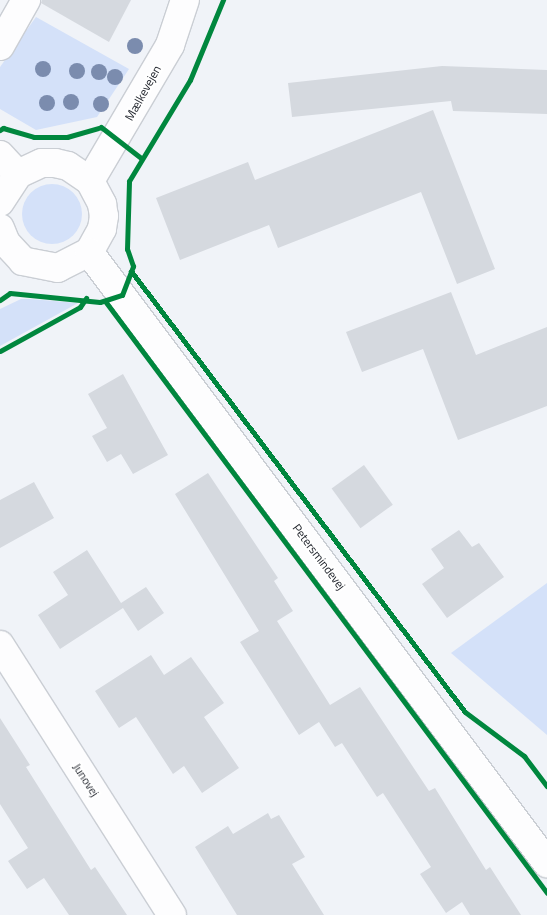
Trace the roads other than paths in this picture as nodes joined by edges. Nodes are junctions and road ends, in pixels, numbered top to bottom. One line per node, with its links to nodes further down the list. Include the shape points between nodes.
1 (26, 0): 3 (street)
2 (185, 0): 6 (street, Mælkevejen, via 170,45)
3 (0, 46)
4 (0, 154): 5 (street)
5 (18, 174): 6 (street, via 36,165 56,163 68,166); 7 (street)
6 (90, 180): 9 (street, via 104,216 100,235)
7 (0, 202)
8 (0, 228): 10 (street)
9 (90, 252): 10 (street, via 70,265 46,268); 12 (street, Petersmindevej)
10 (7, 257)
11 (0, 645): 13 (street, Junovej)
12 (547, 863)
13 (172, 915)

